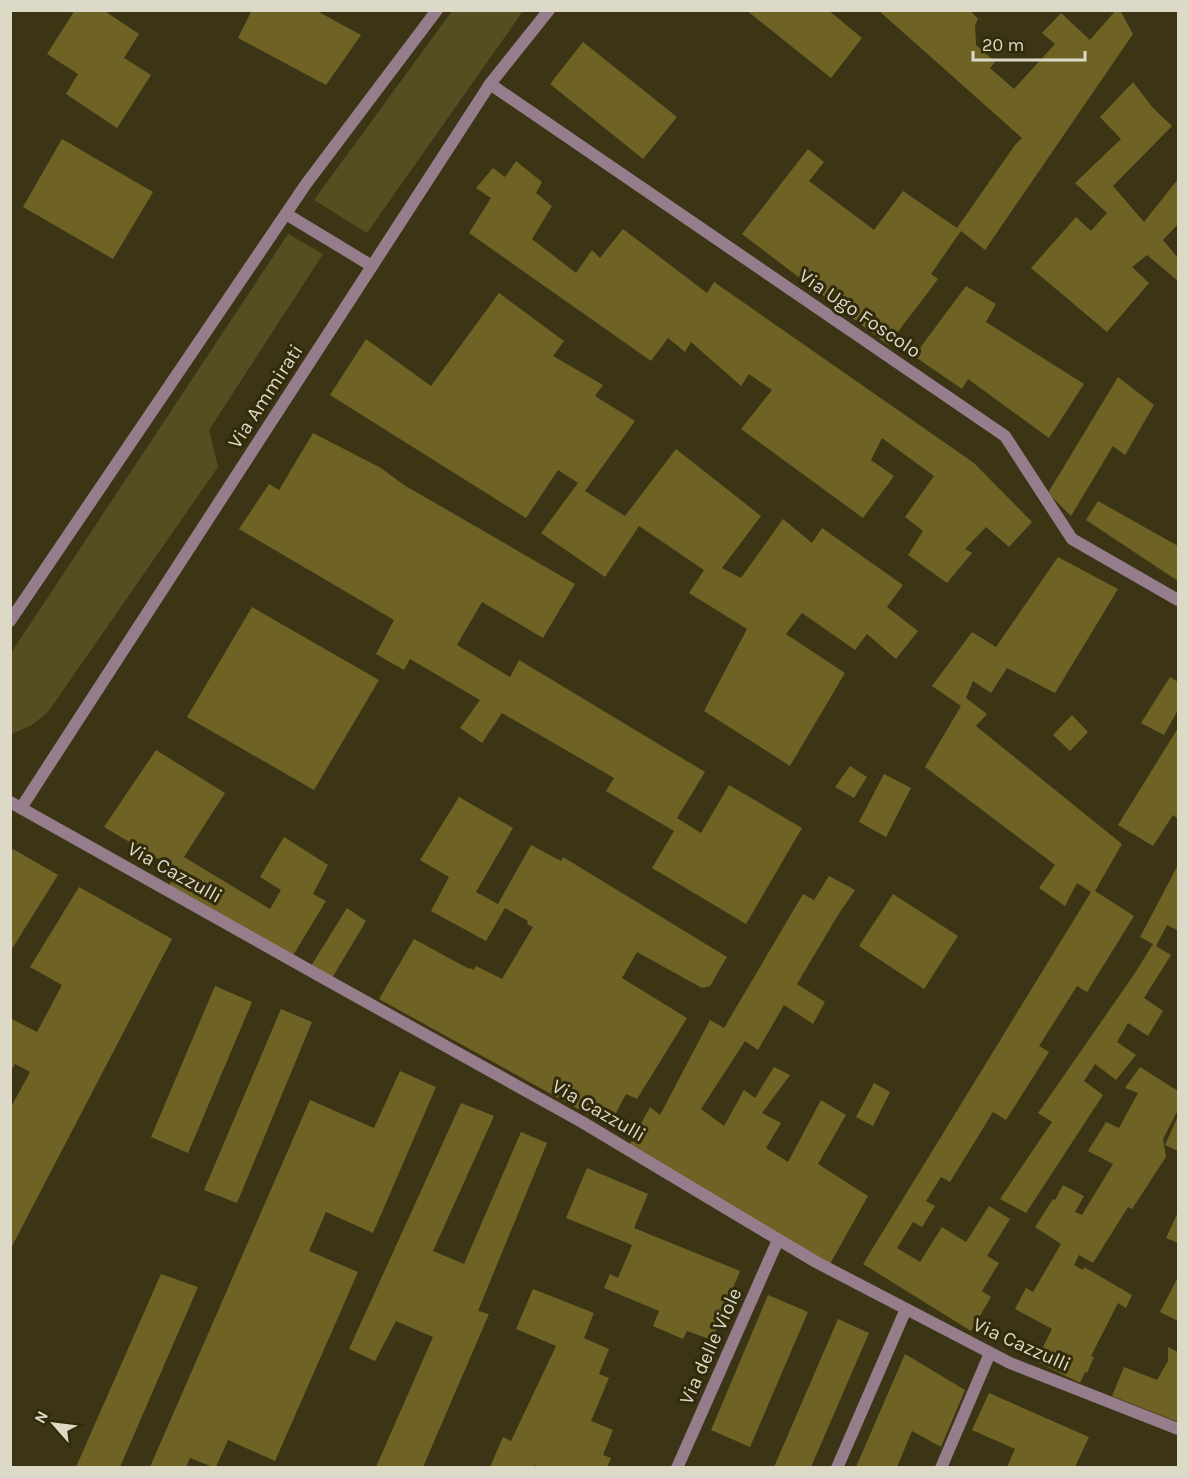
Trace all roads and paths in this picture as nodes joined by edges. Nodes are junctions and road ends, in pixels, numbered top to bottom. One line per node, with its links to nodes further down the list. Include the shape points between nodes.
1 (437, 10): 4 (street)
2 (549, 10): 3 (street, Via Ammirati)
3 (490, 84): 5 (street, Via Ammirati); 6 (street, Via Ugo Foscolo, via 1005,436 1072,539)
4 (286, 214): 5 (street); 7 (street)
5 (372, 266): 8 (street, Via Ammirati)
6 (1179, 600)
7 (10, 621)
8 (16, 805): 9 (street, Via Cazzulli, via 582,1122)
9 (778, 1240): 10 (street, Via Cazzulli); 13 (street, Via delle Viole)
10 (906, 1309): 11 (street, Via Cazzulli); 14 (street)
11 (990, 1353): 12 (street, Via Cazzulli); 15 (street)
12 (1179, 1429)
13 (677, 1467)
14 (837, 1467)
15 (941, 1467)

